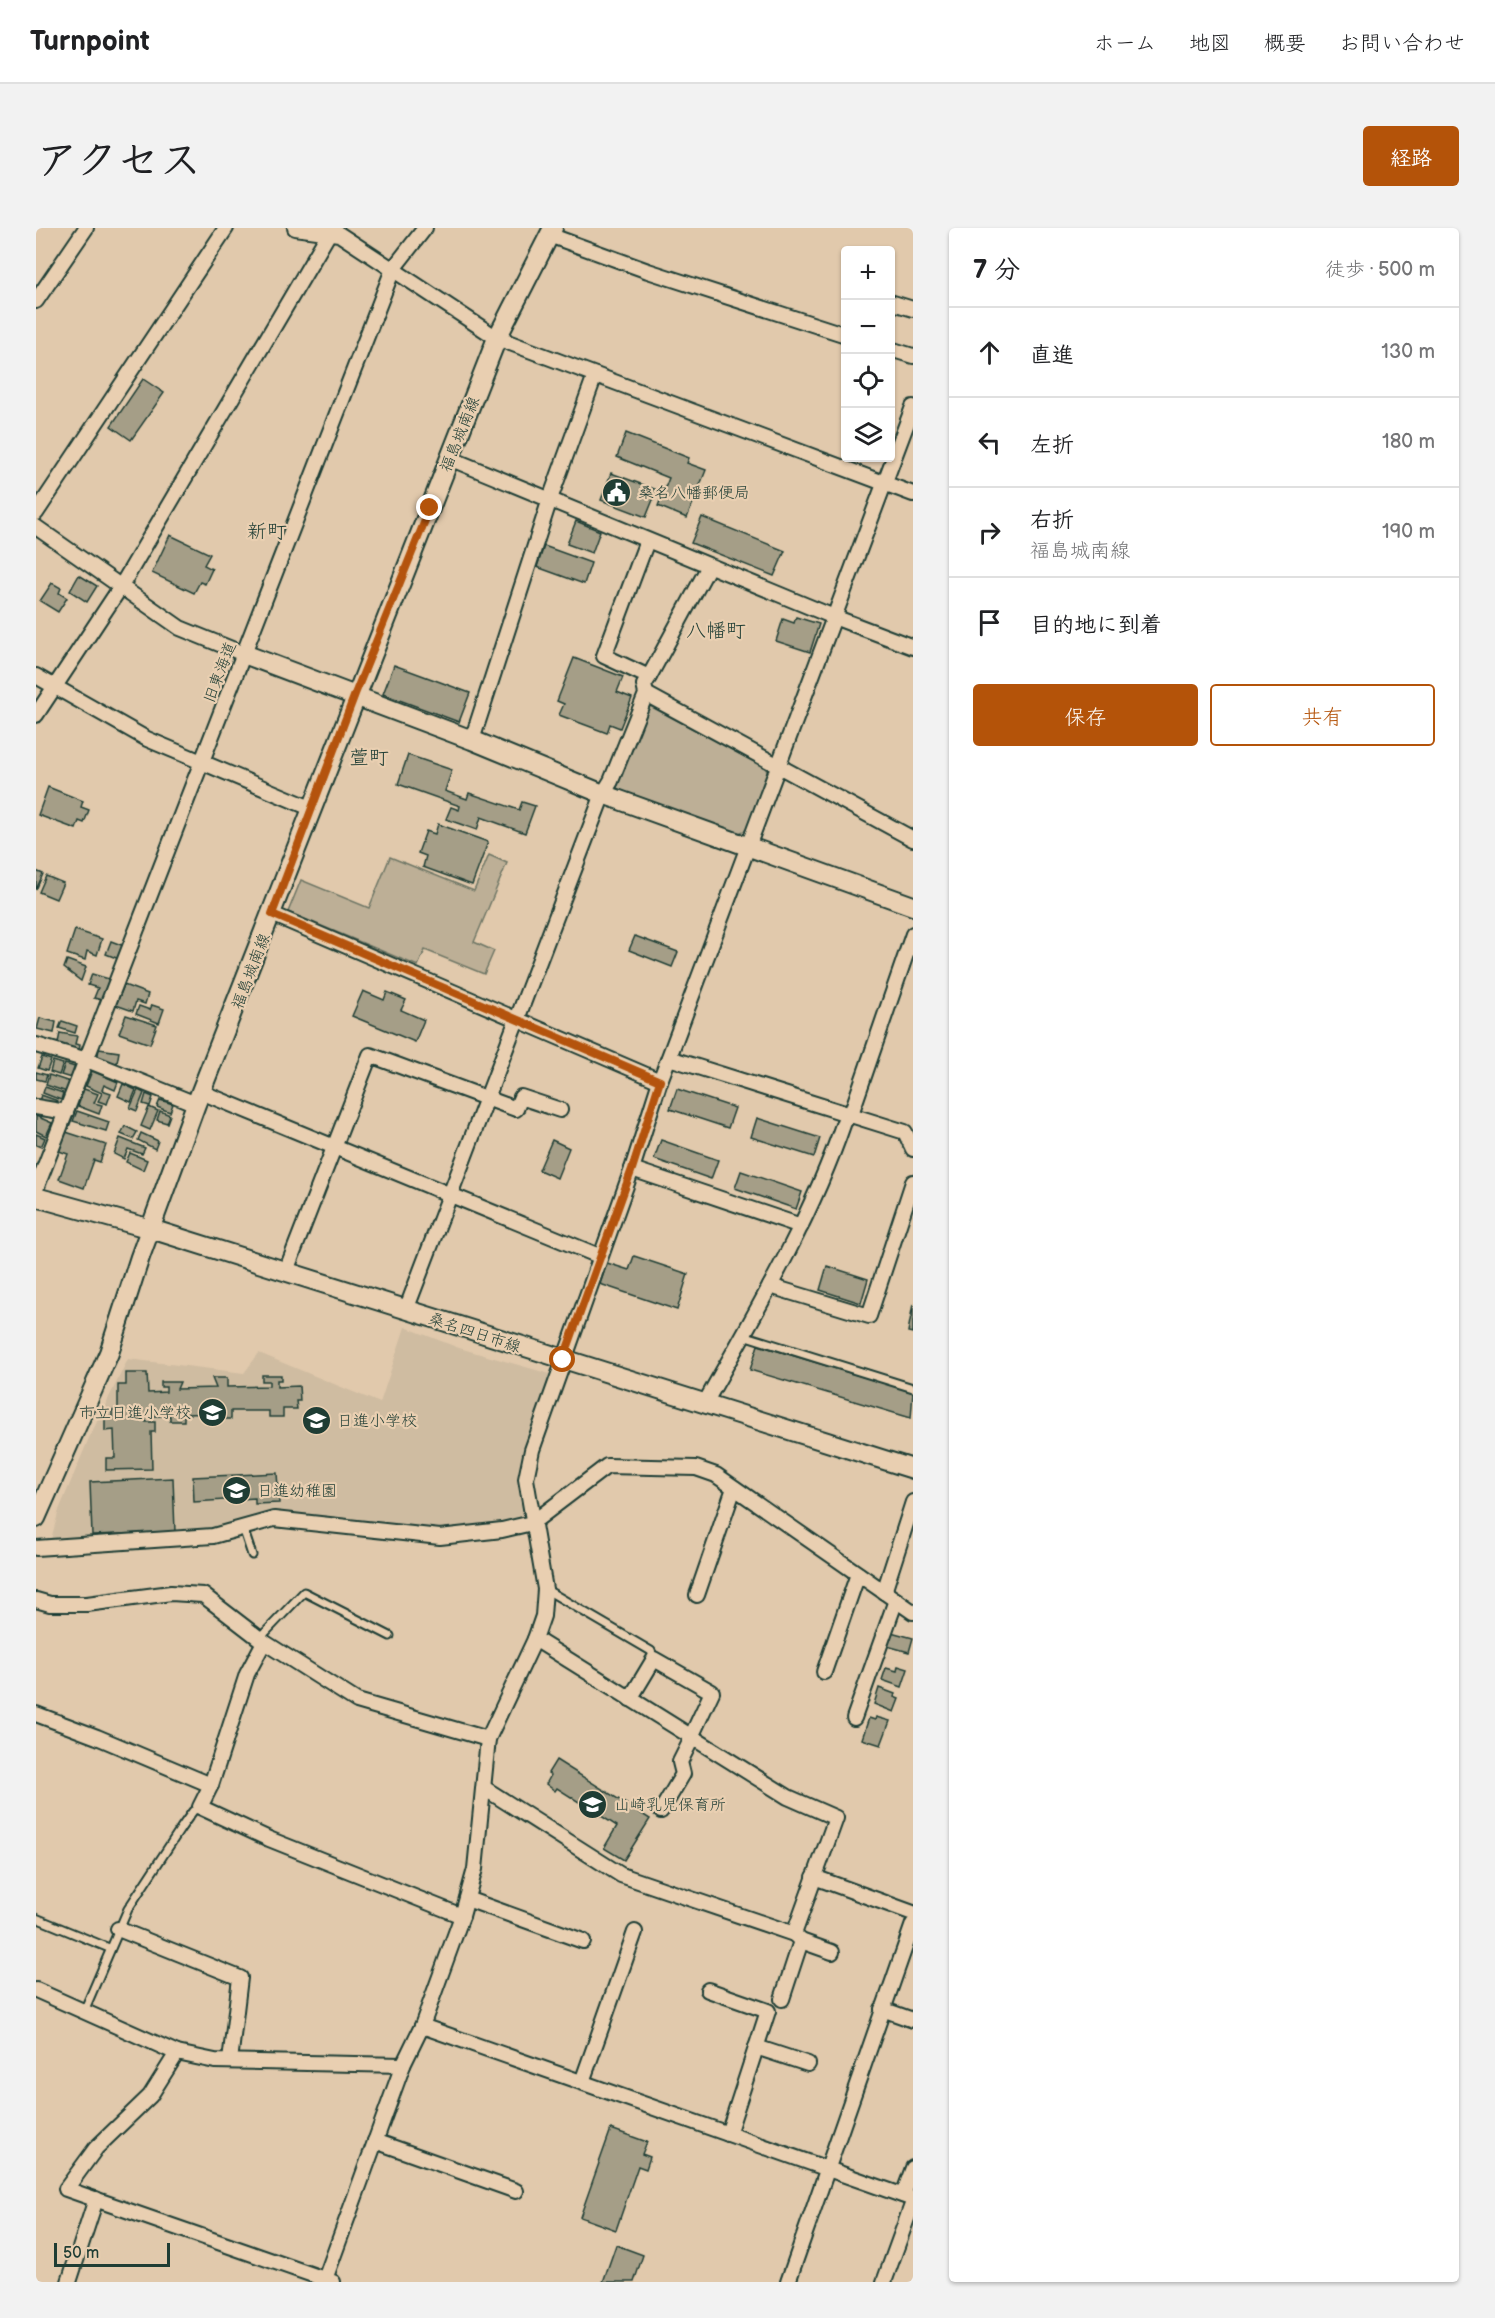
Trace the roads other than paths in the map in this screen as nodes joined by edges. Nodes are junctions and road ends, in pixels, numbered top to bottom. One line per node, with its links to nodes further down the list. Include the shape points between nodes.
1 (86, 228): 8 (street)
2 (226, 228): 21 (street)
3 (295, 228): 5 (street)
4 (425, 228): 7 (street, 旧東海道)
5 (324, 231): 7 (street, via 339,234); 25 (street)
6 (551, 232): 11 (street, via 648,271); 12 (main road, 福島城南線)
7 (393, 269): 12 (street); 28 (street, 旧東海道)
8 (36, 301)
9 (895, 303): 10 (street)
10 (913, 309)
11 (841, 333)
12 (497, 338): 15 (street); 17 (main road, 福島城南線)
13 (895, 350): 14 (street)
14 (913, 356)
15 (594, 375): 18 (street); 20 (street)
16 (913, 407): 18 (street)
17 (449, 458): 20 (street); 32 (main road, 福島城南線)
18 (885, 484): 19 (street); 26 (street)
19 (913, 495)
20 (550, 499): 23 (street); 35 (street)
21 (36, 513)
22 (36, 527): 25 (street)
23 (648, 541): 24 (street); 30 (street, via 604,656)
24 (709, 566): 26 (street); 30 (street)
25 (120, 588): 28 (street, via 180,628); 31 (street)
26 (834, 617): 27 (street); 37 (street)
27 (913, 647)
28 (244, 654): 32 (main road); 36 (street, 旧東海道)
29 (36, 676): 31 (street)
30 (649, 676): 33 (street, via 644,685)
31 (54, 686): 34 (street); 36 (street, via 147,739)
32 (355, 694): 35 (main road); 39 (main road, 福島城南線)
33 (646, 694): 37 (street); 38 (street)
34 (36, 715)
35 (472, 740): 38 (main road)
36 (201, 764): 39 (street); 48 (street, 旧東海道)
37 (778, 767): 40 (street); 41 (street)
38 (603, 794): 41 (main road); 45 (street)
39 (312, 809): 43 (main road, 福島城南線)
40 (913, 839)
41 (747, 848): 42 (main road); 47 (street)
42 (913, 906)
43 (272, 914): 45 (street); 51 (main road, 福島城南線)
44 (913, 934): 55 (street)
45 (516, 1020): 49 (street); 50 (street)
46 (36, 1045): 48 (street)
47 (669, 1058): 49 (street); 55 (street)
48 (87, 1060): 51 (street); 54 (street, 旧東海道)
49 (660, 1081): 58 (street)
50 (486, 1096): 53 (street, via 516,1109 521,1097); 56 (street, via 370,1055); 62 (street)
51 (199, 1098): 56 (street); 64 (main road, 福島城南線)
52 (36, 1107): 54 (street)
53 (560, 1110)
54 (66, 1112): 60 (street, 旧東海道)
55 (851, 1114): 57 (street, via 905,1132); 63 (street, via 844,1122)
56 (332, 1146): 62 (street); 66 (street)
57 (913, 1149)
58 (632, 1169): 63 (street); 65 (street)
59 (913, 1182): 67 (street, via 869,1316)
60 (36, 1189)
61 (36, 1197): 64 (main road, 桑名四日市線)
62 (450, 1197): 65 (street); 68 (street)
63 (801, 1226): 67 (street)
64 (151, 1229): 66 (main road, 桑名四日市線); 76 (main road, 福島城南線, via 109,1353)
65 (599, 1256): 70 (street)
66 (286, 1271): 68 (main road, 桑名四日市線)
67 (770, 1286): 69 (street)
68 (406, 1310): 70 (main road, 桑名四日市線)
69 (743, 1335): 71 (lane); 72 (street)
70 (563, 1360): 72 (main road, 桑名四日市線); 77 (street, via 528,1464 526,1479)
71 (913, 1388)
72 (705, 1403): 73 (main road, 桑名四日市線)
73 (913, 1469)
74 (734, 1488): 77 (street, via 716,1475 696,1468 607,1466); 81 (street); 83 (street)
75 (913, 1502): 84 (street)
76 (36, 1517)
77 (532, 1523): 78 (street, via 440,1537 274,1520); 82 (street)
78 (243, 1528): 79 (street, via 213,1536); 80 (lane)
79 (36, 1548)
80 (252, 1555)
81 (858, 1574): 84 (street); 91 (street)
82 (545, 1589): 88 (street, via 543,1616); 90 (lane, via 651,1651)
83 (697, 1595)
84 (890, 1596): 86 (street); 94 (street)
85 (36, 1600): 89 (street, via 87,1604 171,1593 203,1595)
86 (913, 1612)
87 (390, 1636): 89 (lane, via 304,1592)
88 (535, 1639): 92 (street); 96 (street)
89 (261, 1641): 96 (street, via 357,1701); 97 (street)
90 (654, 1659): 92 (street); 95 (street, via 712,1692)
91 (824, 1672)
92 (630, 1699): 95 (street)
93 (36, 1714): 97 (street)
94 (854, 1718)
95 (692, 1737): 100 (street, via 680,1762 683,1774); 101 (street, via 789,1797 836,1818)
96 (488, 1739): 98 (street)
97 (211, 1785): 99 (street)
98 (484, 1788): 102 (street, via 476,1869); 109 (street, via 621,1875)
99 (200, 1807): 104 (street, via 269,1839); 107 (lane, via 146,1881)
100 (661, 1811)
101 (814, 1877): 103 (street); 109 (street)
102 (467, 1899): 104 (street); 110 (street)
103 (913, 1913)
104 (462, 1916): 119 (street)
105 (36, 1918): 111 (lane)
106 (913, 1924): 116 (street)
107 (118, 1929): 111 (lane); 122 (street, via 240,1978)
108 (635, 1932): 125 (street)
109 (798, 1937): 112 (street); 115 (street)
110 (583, 1941)
111 (109, 1948): 117 (lane)
112 (832, 1952)
113 (36, 1990): 117 (street)
114 (708, 1990): 120 (street, via 768,2011)
115 (782, 1999)
116 (882, 2009): 118 (street); 129 (street)
117 (84, 2011): 121 (street)
118 (913, 2019)
119 (423, 2026): 124 (street); 125 (street)
120 (756, 2047): 123 (street); 126 (street)
121 (177, 2053): 122 (street); 131 (street, via 150,2096 96,2148 66,2189)
122 (230, 2061): 124 (street)
123 (808, 2064)
124 (403, 2065): 127 (street)
125 (582, 2082): 126 (street)
126 (728, 2134): 129 (street)
127 (375, 2141): 130 (street); 133 (street)
128 (913, 2168): 132 (street)
129 (828, 2169): 132 (street); 135 (street)
130 (516, 2191)
131 (96, 2199): 133 (street); 134 (street)
132 (910, 2199): 136 (street)
133 (327, 2281)
134 (69, 2282)
135 (788, 2282)
136 (884, 2282)

